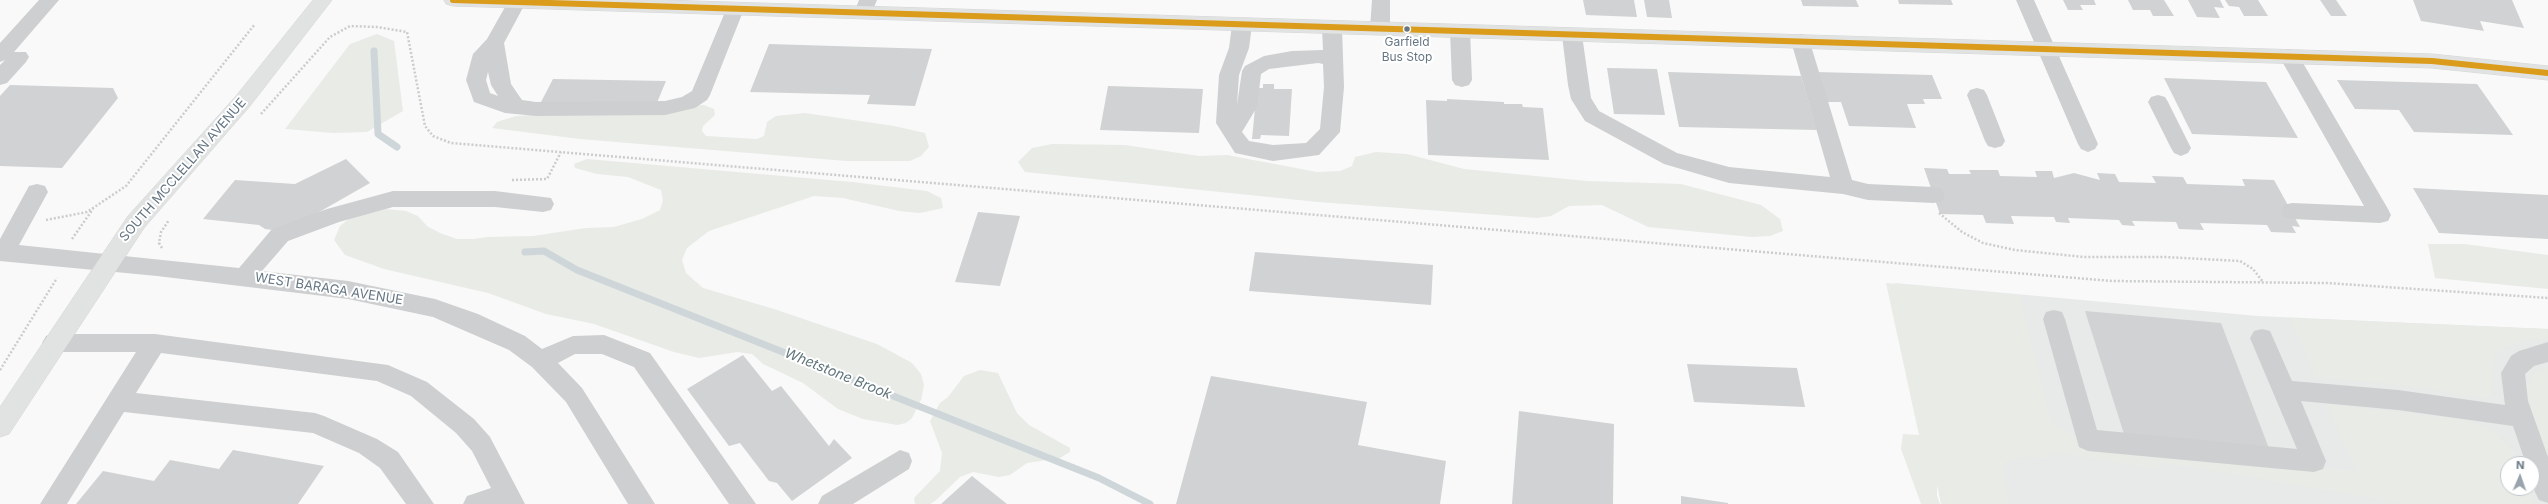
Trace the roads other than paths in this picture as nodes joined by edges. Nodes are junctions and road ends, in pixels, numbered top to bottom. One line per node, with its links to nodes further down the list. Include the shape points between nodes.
1 (50, 0): 17 (street)
2 (323, 0): 35 (main road, SOUTH MCCLELLAN AVENUE, via 238,106 136,222)
3 (453, 0): 6 (main road)
4 (1381, 0): 12 (street)
5 (2025, 0): 16 (street)
6 (517, 2): 7 (main road); 9 (street, via 494,43 483,54 476,80 481,97 505,106 516,107 628,109 665,108 688,103 700,95)
7 (703, 4): 9 (main road)
8 (866, 7): 9 (main road); 10 (main road)
9 (735, 9)
10 (1242, 25): 11 (main road); 25 (street, via 1239,48 1228,75 1226,124)
11 (1332, 28): 12 (main road); 19 (street)
12 (1380, 29): 13 (main road)
13 (1460, 31): 14 (main road); 22 (street)
14 (1572, 34): 15 (main road); 29 (street, via 1581,98 1592,116 1671,159 1729,175)
15 (1801, 42): 16 (main road); 29 (street)
16 (2046, 48): 18 (main road); 27 (street)
17 (9, 56): 21 (street)
18 (2289, 56): 20 (main road, via 2432,61); 33 (street, via 2380,215)
19 (1333, 59): 25 (street, via 1318,56 1292,58 1264,63 1252,71 1246,107); 25 (street, via 1334,87 1330,132 1312,150 1273,153 1242,148)
20 (2548, 72)
21 (0, 78)
22 (1462, 80)
23 (1977, 95): 26 (street)
24 (2158, 102): 28 (street)
25 (1232, 132)
26 (1995, 141)
27 (2088, 144)
28 (2181, 148)
29 (1843, 186): 31 (street, via 1868,192)
30 (37, 192): 34 (street)
31 (1924, 195)
32 (543, 204): 36 (street, via 495,199 393,199 334,215 280,235)
33 (2292, 211)
34 (2, 252): 35 (street, WEST BARAGA AVENUE)
35 (107, 263): 36 (street, WEST BARAGA AVENUE); 39 (main road, SOUTH MCCLELLAN AVENUE)
36 (244, 277): 42 (street, WEST BARAGA AVENUE, via 348,290 435,308 470,320 518,343)
37 (2054, 319): 43 (street, via 2088,440 2314,461)
38 (2262, 338): 43 (street)
39 (54, 343): 40 (street); 46 (main road, SOUTH MCCLELLAN AVENUE)
40 (155, 343): 44 (street); 49 (street, via 358,368 399,379 419,389 465,426 481,444)
41 (2548, 352): 45 (street, via 2527,358 2519,363 2513,373 2516,401)
42 (540, 360): 53 (street, WEST BARAGA AVENUE, via 574,395); 54 (street, via 573,345 604,344 642,360)
43 (2284, 390): 45 (street, via 2398,400)
44 (119, 401): 50 (street); 51 (street, via 315,423 368,446 389,460)
45 (2521, 417): 48 (street)
46 (0, 427)
47 (900, 461): 55 (street)
48 (2548, 492)
49 (509, 499): 52 (street)
50 (53, 504)
51 (421, 504)
52 (476, 504)
53 (642, 504)
54 (743, 504)
55 (831, 504)

